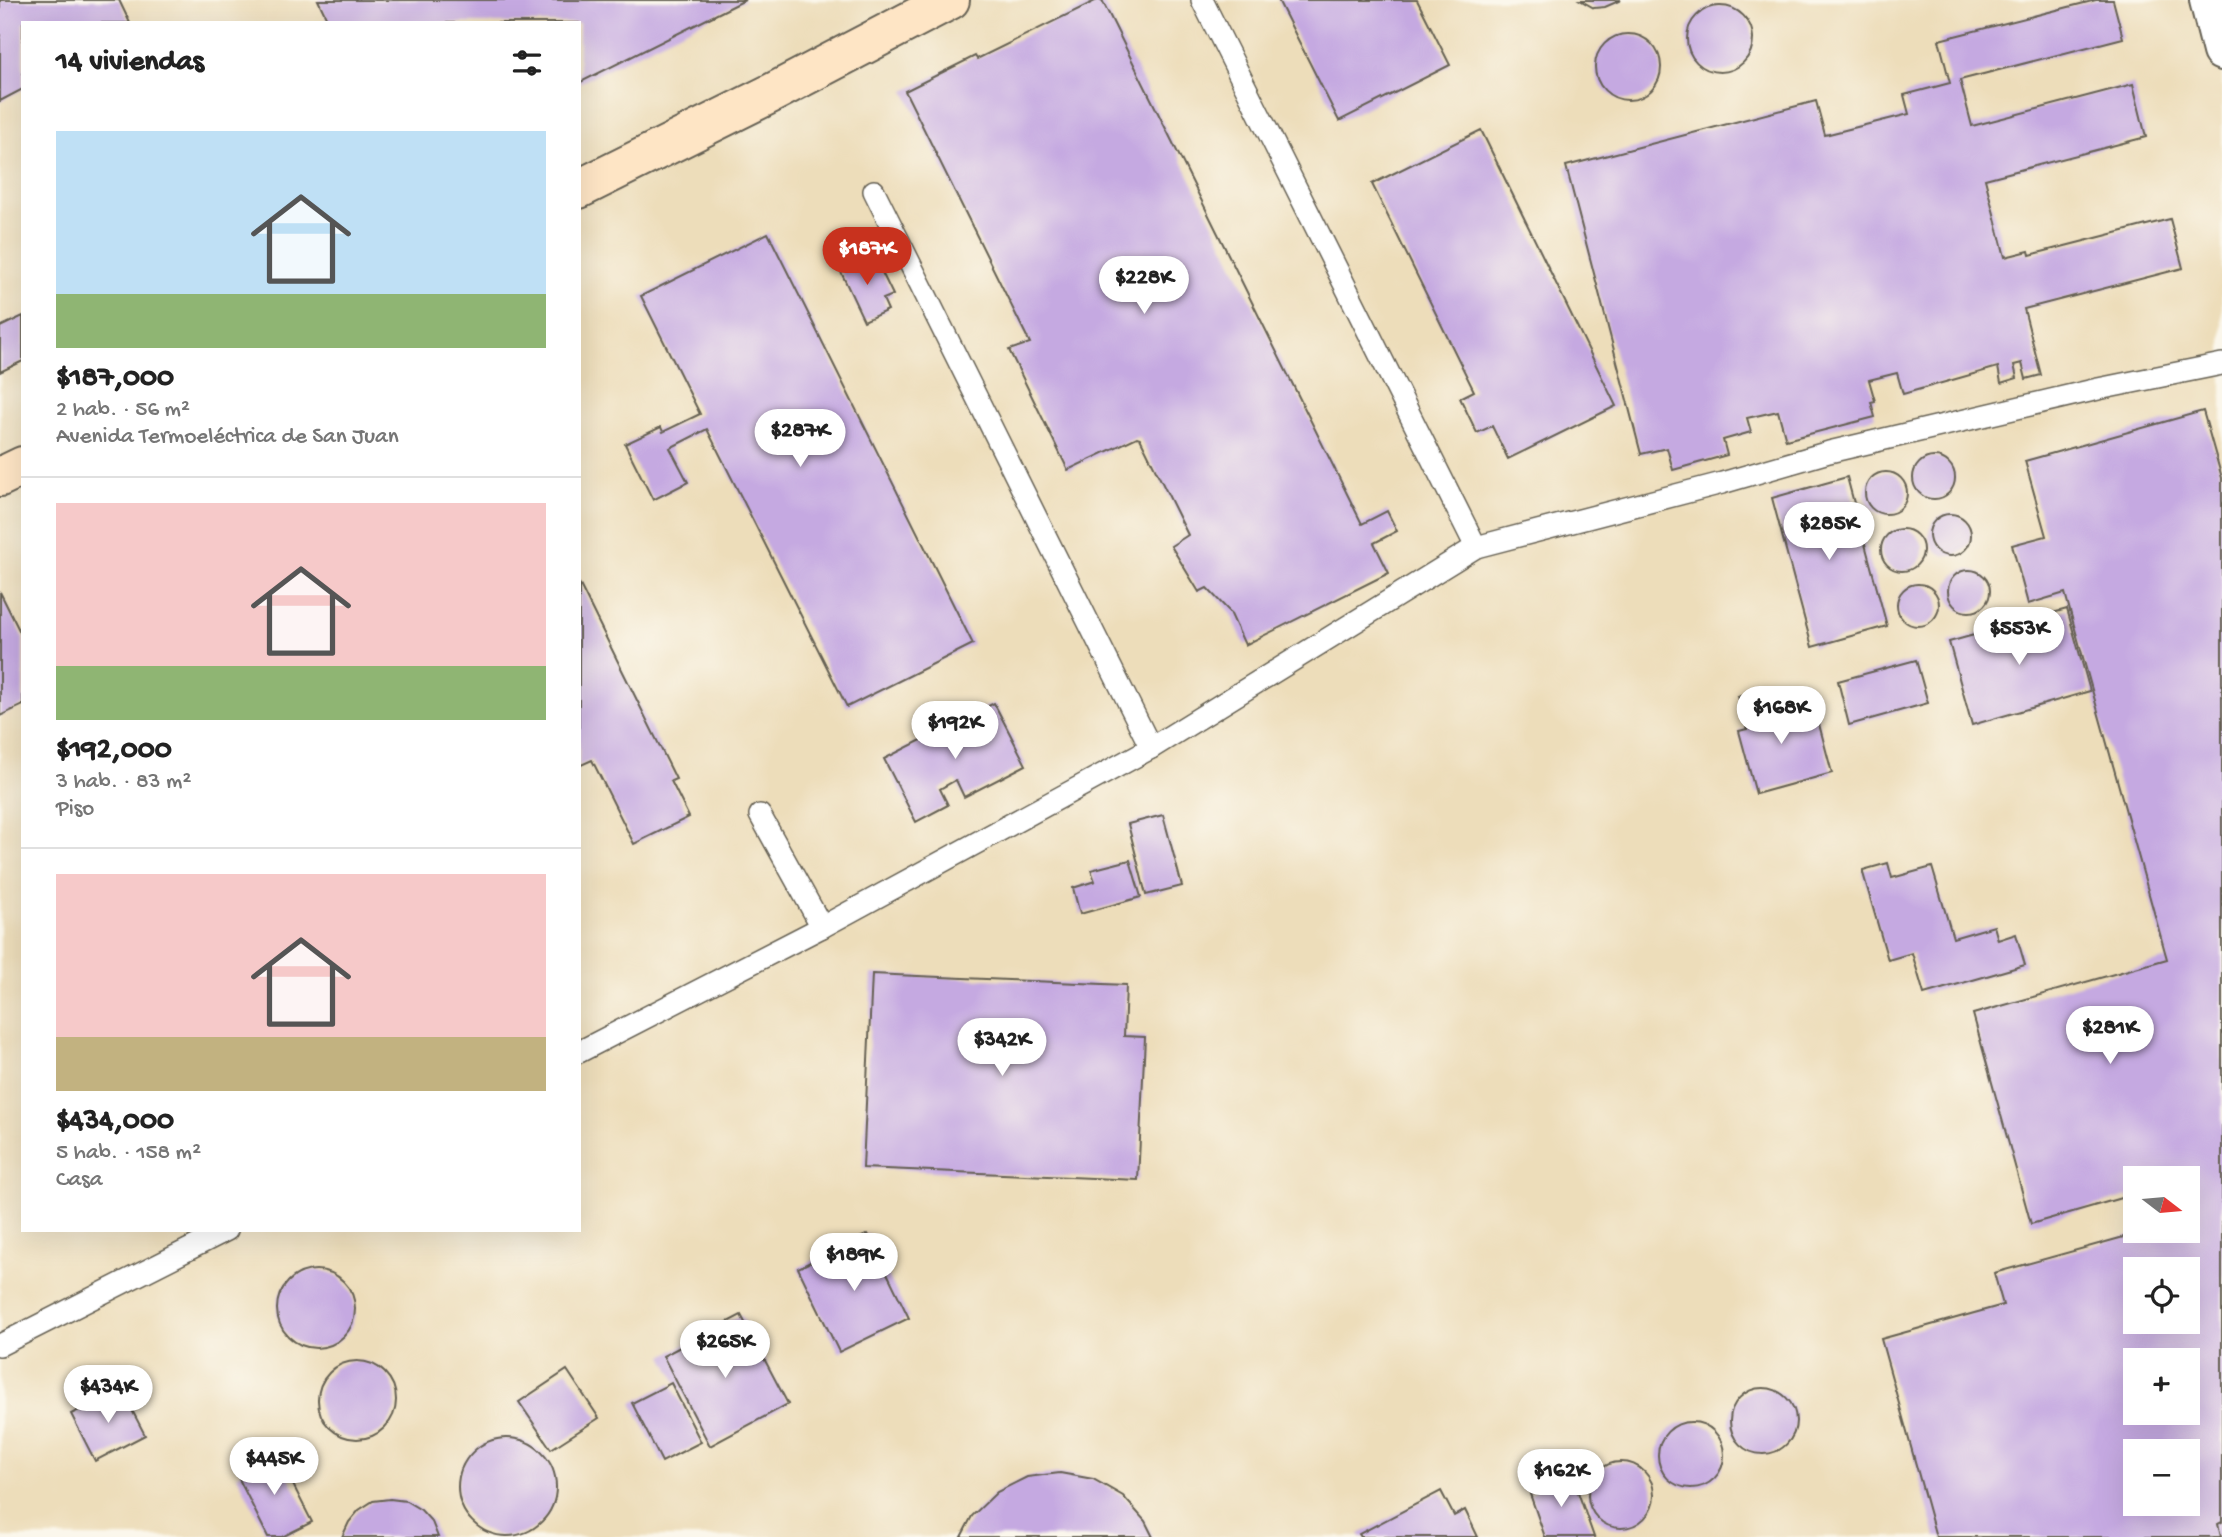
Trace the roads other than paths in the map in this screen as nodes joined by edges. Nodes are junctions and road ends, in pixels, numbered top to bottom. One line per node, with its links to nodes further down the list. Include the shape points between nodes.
1 (950, 0): 5 (street)
2 (1202, 0): 10 (lane)
3 (2209, 0): 4 (street)
4 (2222, 51)
5 (581, 188)
6 (874, 191): 11 (lane)
7 (2222, 364): 10 (lane, via 1829,452)
8 (21, 467): 9 (street)
9 (0, 477)
10 (1476, 547): 11 (lane)
11 (1151, 748): 13 (lane)
12 (760, 815): 13 (lane)
13 (822, 927): 14 (lane)
14 (581, 1051)
15 (222, 1232): 16 (lane)
16 (0, 1345)

